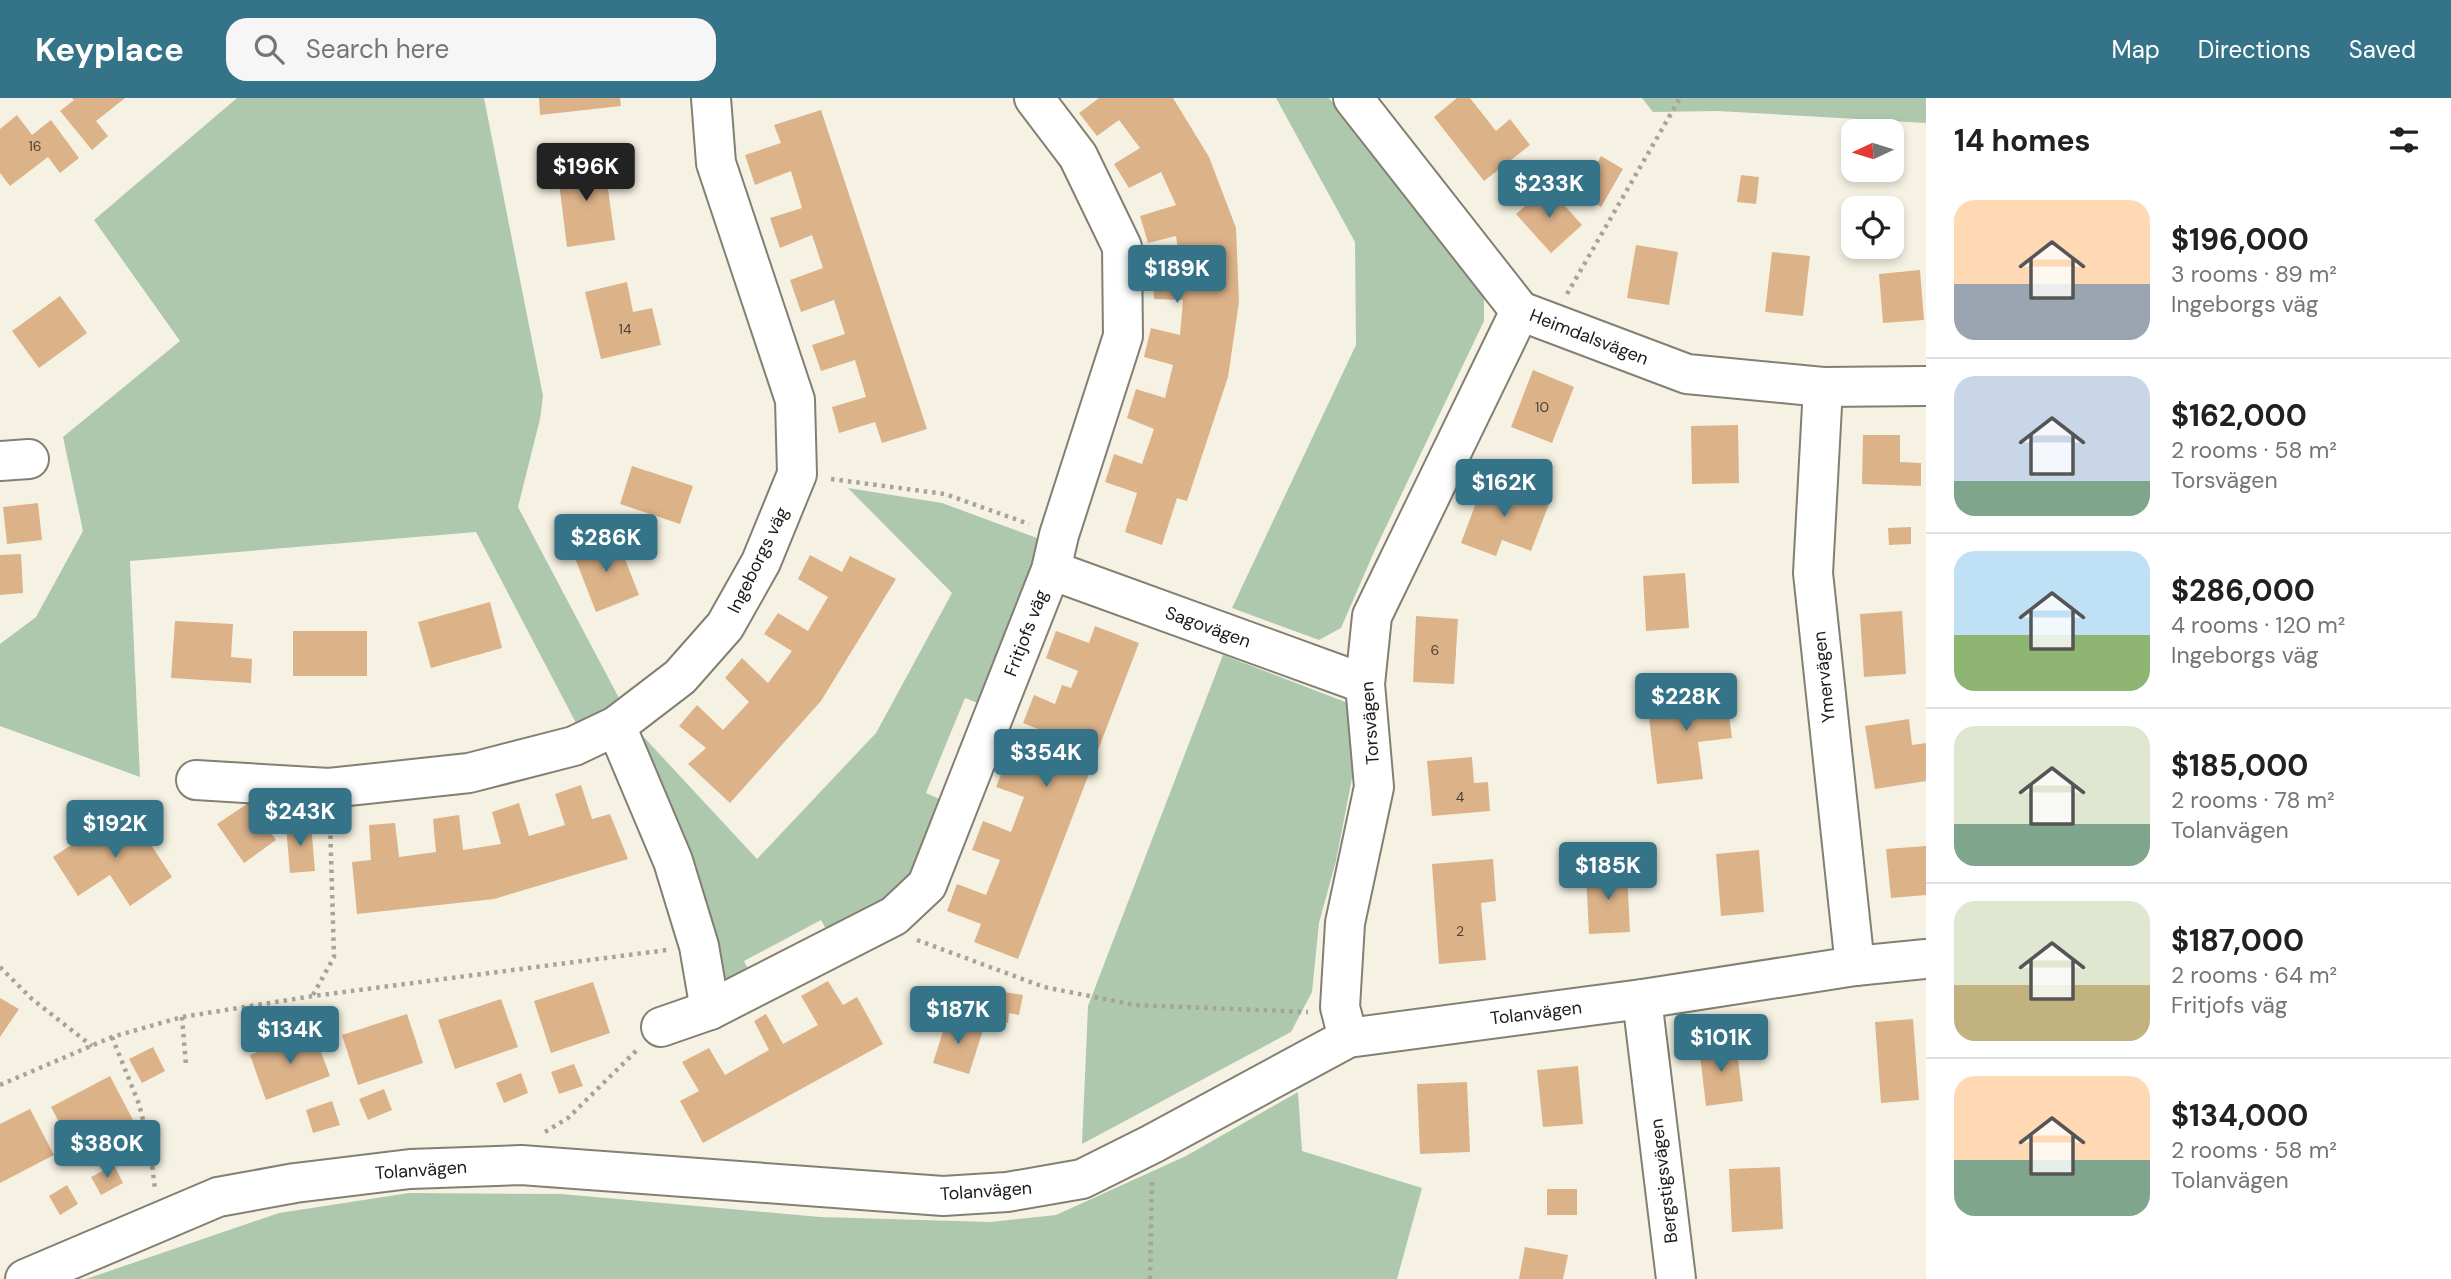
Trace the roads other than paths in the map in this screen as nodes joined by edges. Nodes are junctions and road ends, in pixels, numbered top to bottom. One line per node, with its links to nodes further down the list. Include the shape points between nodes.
1 (711, 98): 9 (street, Ingeborgs väg, via 716,163 795,400 797,474 761,562 725,626 680,677)
2 (1034, 98): 7 (street, Fritjofs väg, via 1078,156 1122,247 1123,336)
3 (1353, 98): 4 (street, Heimdalsvägen)
4 (1535, 317): 6 (street, Heimdalsvägen, via 1687,374); 8 (street, Torsvägen, via 1373,616)
5 (1926, 386): 6 (street, Heimdalsvägen)
6 (1823, 387): 12 (street, Ymervägen, via 1813,573)
7 (1055, 553): 8 (street, Sagovägen); 14 (street, Fritjofs väg, via 927,885 894,916)
8 (1365, 684): 15 (street, Torsvägen, via 1374,787 1345,923)
9 (616, 726): 10 (street, Ingeborgs väg, via 574,746 469,773 330,788); 14 (street, via 673,861 699,946)
10 (195, 780)
11 (1926, 959): 12 (street, Tolanvägen)
12 (1855, 966): 13 (street, Tolanvägen)
13 (1642, 999): 15 (street, Tolanvägen); 18 (street, Bergstigsvägen)
14 (710, 1010): 16 (street, Fritjofs väg)
15 (1344, 1022): 17 (street, Tolanvägen, via 1153,1144 1082,1179 1007,1192 943,1196 521,1165 410,1169 218,1197)
16 (661, 1027)
17 (24, 1279)
18 (1676, 1279)

